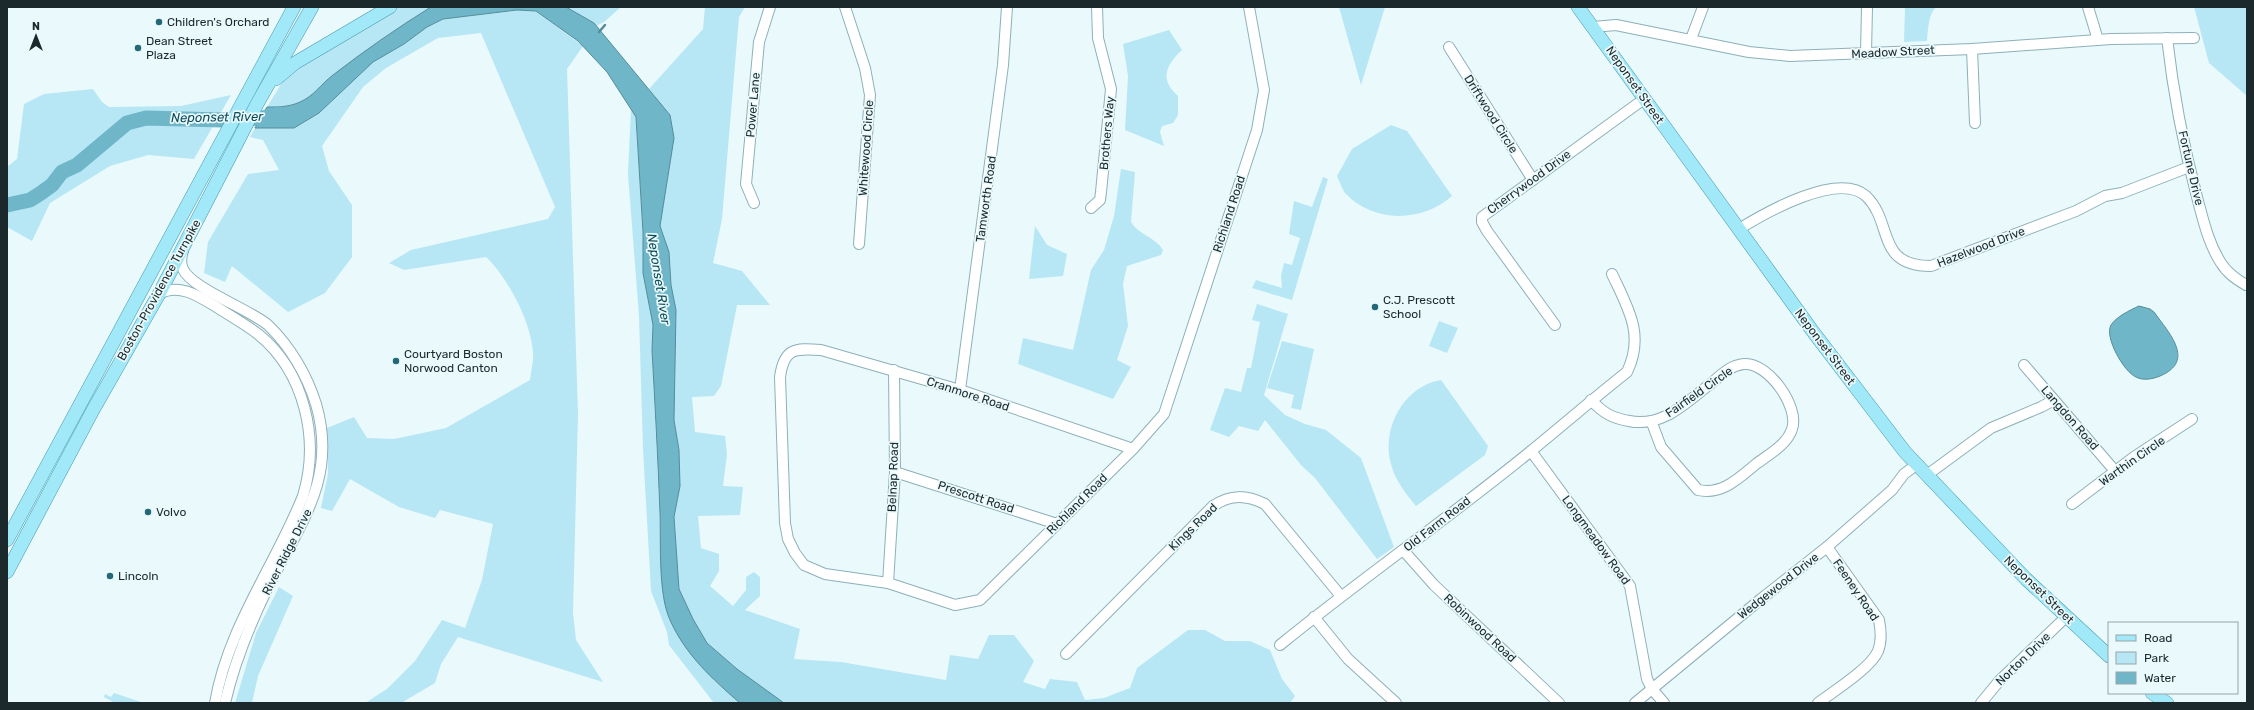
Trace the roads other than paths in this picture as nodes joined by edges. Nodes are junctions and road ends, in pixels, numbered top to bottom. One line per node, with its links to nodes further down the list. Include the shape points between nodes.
1 (294, 7): 51 (main road, Boston-Providence Turnpike)
2 (312, 7): 21 (main road, Boston-Providence Turnpike)
3 (390, 7): 21 (main road, via 295,63)
4 (770, 7): 26 (street, Power Lane, via 759,42 746,184)
5 (845, 7): 30 (street, Whitewood Circle, via 865,68 870,95)
6 (1007, 7): 38 (street, Tamworth Road, via 1001,80)
7 (1097, 7): 27 (street, Brothers Way, via 1098,38 1111,89 1100,200)
8 (1249, 7): 43 (street, Richland Road, via 1264,90 1257,130 1164,414)
9 (1578, 7): 13 (main road, Neponset Street)
10 (1703, 7): 16 (street)
11 (1867, 7): 20 (street)
12 (2088, 7): 17 (street)
13 (1594, 27): 16 (street, Meadow Street, via 1616,25); 22 (main road, Neponset Street)
14 (2167, 38): 15 (street, Meadow Street); 17 (street, Meadow Street); 24 (street, Fortune Drive)
15 (2194, 38)
16 (1691, 39): 20 (street, Meadow Street, via 1749,52 1790,56)
17 (2098, 40): 19 (street, Meadow Street)
18 (1449, 47): 25 (street, Driftwood Circle)
19 (1972, 49): 20 (street, Meadow Street); 23 (street)
20 (1866, 53)
21 (270, 84): 29 (main road, Boston-Providence Turnpike, via 243,130)
22 (1644, 99): 25 (street, Cherrywood Drive); 28 (main road, Neponset Street)
23 (1975, 123)
24 (2189, 168): 28 (street, Hazelwood Drive, via 2122,193 2105,196 2076,211 1931,266 1916,266 1904,262 1895,253 1886,239 1876,210 1857,190 1843,188 1807,196 1764,213); 32 (street, Fortune Drive, via 2202,215 2218,256 2230,274)
25 (1533, 180): 34 (street, Cherrywood Drive, via 1482,217 1482,222)
26 (754, 203)
27 (1091, 208)
28 (1739, 229): 45 (main road, Neponset Street, via 1851,383)
29 (186, 242): 33 (main road, Boston-Providence Turnpike); 66 (street, River Ridge Drive, via 181,264 190,278 251,313 268,325 285,344 309,384 322,428 321,464 313,502 247,633)
30 (859, 244)
31 (1612, 274): 39 (street, Old Farm Road, via 1633,324 1636,338 1633,359 1627,372)
32 (2246, 285)
33 (158, 294): 54 (main road, Boston-Providence Turnpike); 65 (street, River Ridge Drive, via 173,289 189,292 238,320 267,342 287,367 299,391 305,407 310,441 307,482 303,496 247,608 222,673)
34 (1555, 325)
35 (800, 350): 37 (street, Cranmore Road, via 821,350); 55 (street, Richland Road, via 790,353 782,362 780,377 785,523 788,539 804,565 814,570 824,574)
36 (2024, 365): 40 (street, Langdon Road)
37 (894, 370): 38 (street, Cranmore Road); 47 (street, Belnap Road)
38 (960, 390): 43 (street, Cranmore Road)
39 (1591, 400): 42 (street, Fairfield Circle, via 1604,413 1614,418); 44 (street, Old Farm Road)
40 (2054, 400): 46 (street, Langdon Road); 48 (street, via 1991,428)
41 (2192, 419): 46 (street, Warthin Circle)
42 (1652, 423): 42 (street, Fairfield Circle, via 1670,414 1730,368 1744,364 1757,366 1771,378 1793,410 1794,420 1792,430 1781,445 1726,488 1706,491 1698,490 1661,447)
43 (1134, 449): 50 (street, Richland Road)
44 (1530, 451): 53 (street, Old Farm Road); 62 (street, Longmeadow Road, via 1630,586 1637,613 1642,657)
45 (1916, 465): 48 (main road, Neponset Street); 52 (street, Wedgewood Drive, via 1904,474 1892,490)
46 (2115, 471): 49 (street, Warthin Circle)
47 (895, 472): 50 (street, Prescott Road); 55 (street, Belnap Road)
48 (1927, 474): 58 (main road, Neponset Street, via 2011,564)
49 (2072, 504)
50 (1057, 524): 55 (street, Richland Road, via 980,600 955,605)
51 (7, 540)
52 (1827, 547): 62 (street, Wedgewood Drive); 71 (street, Feeney Road, via 1879,620 1881,634 1878,651 1868,664)
53 (1403, 550): 56 (street, Old Farm Road); 68 (street, Robinwood Road, via 1434,585)
54 (7, 572)
55 (888, 583)
56 (1340, 595): 57 (street, Old Farm Road); 60 (street, Kings Road, via 1265,504 1243,496 1224,499 1213,506)
57 (1314, 617): 59 (street, Old Farm Road); 67 (street, via 1348,659)
58 (2066, 617): 61 (main road, Neponset Street); 72 (street, Norton Drive, via 2000,680)
59 (1280, 645)
60 (1066, 654)
61 (2108, 655)
62 (1652, 688): 69 (street, Wedgewood Drive); 70 (street, Longmeadow Road)
63 (2149, 694): 73 (main road)
64 (2154, 694): 74 (main road)
65 (215, 703)
66 (225, 703)
67 (1396, 703)
68 (1559, 703)
69 (1635, 703)
70 (1664, 703)
71 (1818, 703)
72 (1981, 703)
73 (2156, 703)
74 (2167, 703)

